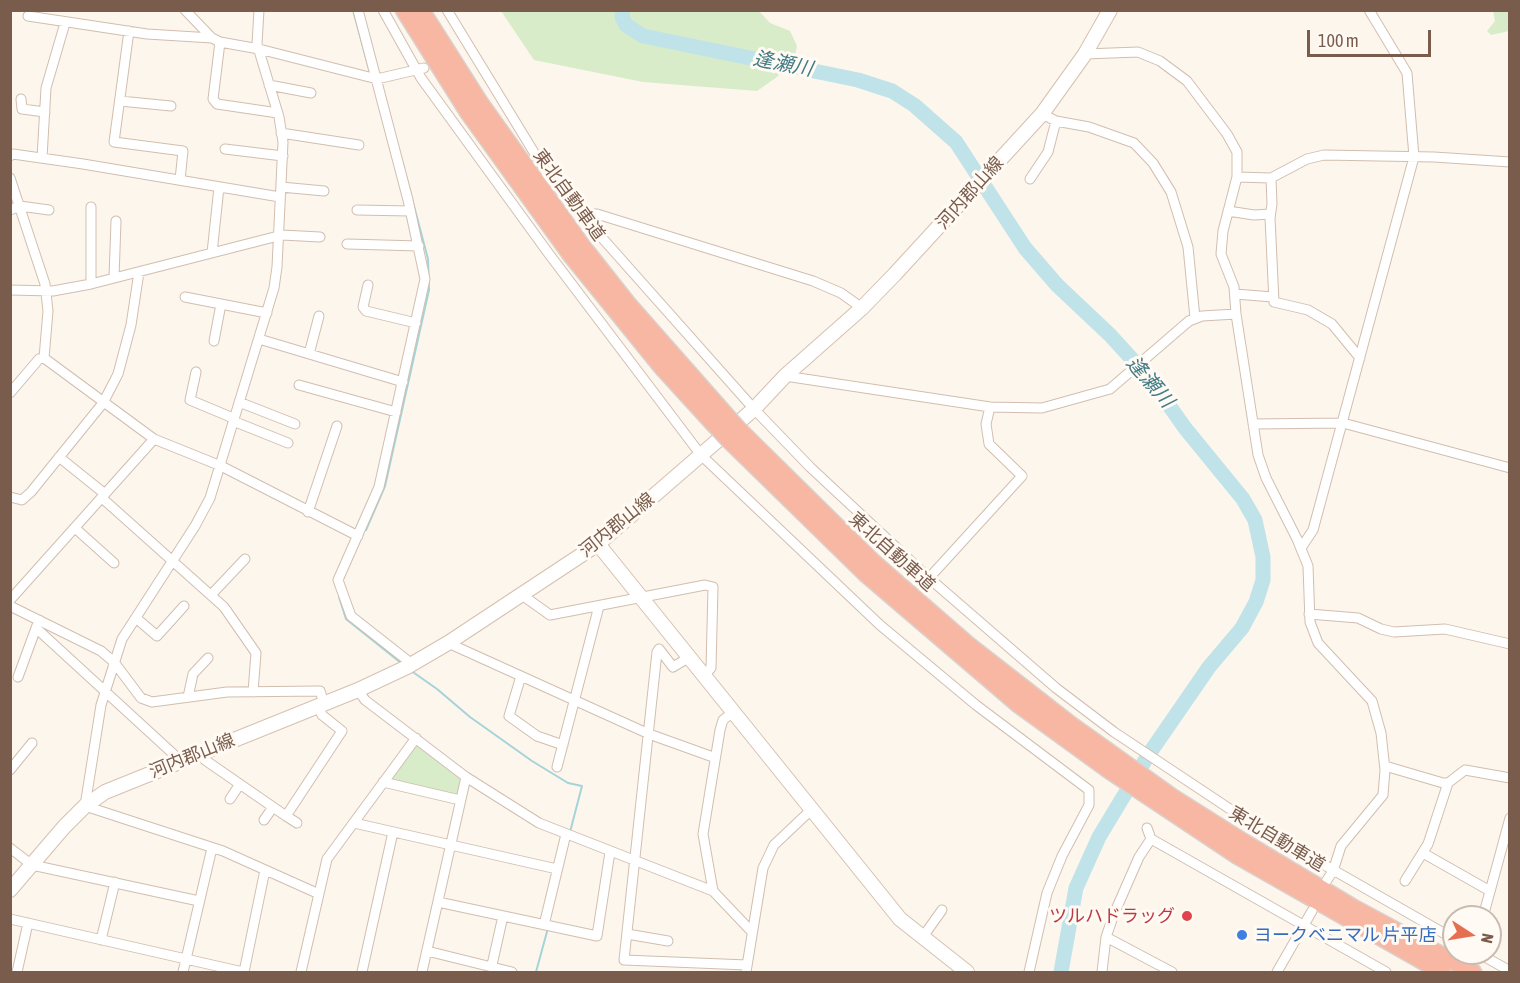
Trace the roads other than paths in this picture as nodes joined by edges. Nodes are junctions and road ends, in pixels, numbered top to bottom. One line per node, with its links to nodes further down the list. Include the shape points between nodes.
1 (185, 10): 13 (street)
2 (260, 10): 14 (street, via 256,42)
3 (358, 10): 17 (street)
4 (383, 10): 16 (street)
5 (404, 10): 88 (highway, 東北自動車道, via 468,112 571,255 661,366)
6 (421, 10): 88 (highway, 東北自動車道, via 480,103 575,237)
7 (447, 10): 49 (street, via 463,45 549,177)
8 (1110, 10): 15 (main road, 河内郡山線)
9 (1369, 10): 32 (street, via 1407,73)
10 (28, 16): 11 (street)
11 (64, 23): 12 (street); 23 (street, via 46,88)
12 (129, 31): 13 (street); 21 (street)
13 (216, 40): 14 (street); 24 (street, via 213,99 218,104)
14 (259, 49): 17 (street); 18 (street)
15 (1085, 54): 25 (main road, 河内郡山線); 35 (street, via 1138,52 1160,61 1187,81 1232,142 1238,159)
16 (421, 70): 17 (street); 96 (street, via 549,254)
17 (377, 79): 47 (street)
18 (269, 85): 19 (street); 24 (street)
19 (311, 93)
20 (21, 99): 23 (street, via 22,109)
21 (120, 100): 22 (street); 39 (street, via 114,142 183,151)
22 (171, 106)
23 (45, 112): 33 (street)
24 (278, 113): 27 (street)
25 (1042, 114): 26 (street); 67 (main road, 河内郡山線)
26 (1056, 121): 38 (street, via 1048,152); 71 (street, via 1089,127 1134,143 1153,163 1171,192 1188,248)
27 (281, 133): 28 (street); 31 (street)
28 (359, 145)
29 (225, 149): 31 (street)
30 (10, 156): 33 (street)
31 (283, 156): 42 (street)
32 (1414, 157): 34 (street); 37 (street, via 1324,155 1306,159); 76 (street)
33 (42, 158): 39 (street)
34 (1509, 162)
35 (1237, 177): 37 (street); 48 (street)
36 (10, 178): 44 (street)
37 (1271, 178): 50 (street)
38 (1030, 179)
39 (180, 180): 40 (street)
40 (219, 187): 42 (street); 56 (street)
41 (324, 190): 42 (street)
42 (280, 192): 52 (street)
43 (90, 207): 59 (street)
44 (15, 208): 45 (street); 62 (street)
45 (50, 210)
46 (357, 210): 47 (street)
47 (410, 211): 55 (street)
48 (1228, 211): 50 (street); 63 (street, via 1221,254)
49 (580, 213): 67 (street, via 597,214 813,281 841,293); 86 (street)
50 (1270, 213): 65 (street)
51 (116, 221): 58 (street)
52 (278, 236): 53 (street); 56 (street); 68 (street, via 277,267)
53 (320, 237)
54 (346, 244): 55 (street)
55 (419, 246): 72 (street, via 425,279)
56 (212, 253): 57 (street)
57 (139, 272): 58 (street); 84 (street, via 118,374)
58 (114, 278): 59 (street)
59 (91, 285): 62 (street)
60 (368, 285): 72 (street, via 363,307 366,311)
61 (10, 290): 62 (street)
62 (47, 292): 77 (street)
63 (1235, 294): 65 (street); 69 (street)
64 (185, 297): 66 (street)
65 (1273, 297): 76 (street, via 1274,302 1308,310 1332,324)
66 (221, 304): 68 (street); 74 (street)
67 (862, 308): 79 (main road, 河内郡山線)
68 (267, 313): 73 (street)
69 (1236, 314): 71 (street); 92 (street)
70 (319, 316): 75 (street)
71 (1195, 318): 85 (street, via 1105,391 1048,406)
72 (416, 323): 80 (street)
73 (259, 339): 75 (street); 83 (street)
74 (214, 341)
75 (309, 354): 80 (street)
76 (1360, 357): 90 (street)
77 (44, 358): 82 (street); 84 (street)
78 (196, 372): 89 (street, via 190,400)
79 (785, 376): 85 (street); 86 (main road, 河内郡山線)
80 (403, 382): 87 (street)
81 (299, 385): 87 (street)
82 (11, 392)
83 (239, 402): 89 (street); 91 (street)
84 (103, 403): 94 (street); 97 (street)
85 (990, 407): 110 (street, via 986,424 989,444 1022,476)
86 (754, 409): 96 (main road, 河内郡山線); 110 (street)
87 (396, 412): 104 (street, via 379,487)
88 (718, 418): 154 (highway, 東北自動車道, bridge, via 922,606 1112,764)
89 (233, 419): 95 (street); 98 (street)
90 (1342, 423): 92 (street); 99 (street); 106 (street, via 1312,532)
91 (295, 424)
92 (1253, 424): 106 (street, via 1266,478)
93 (337, 426): 102 (street)
94 (154, 439): 98 (street); 100 (street)
95 (288, 443)
96 (701, 455): 105 (main road, 河内郡山線); 213 (street, via 880,626 1089,790 1089,805 1047,892)
97 (59, 457): 100 (street); 101 (street, via 22,500)
98 (221, 466): 102 (street); 108 (street, via 210,498)
99 (1509, 468)
100 (104, 496): 103 (street); 108 (street)
101 (10, 497)
102 (308, 512): 104 (street)
103 (75, 528): 109 (street); 114 (street)
104 (358, 536): 126 (street, via 339,576 346,607)
105 (598, 544): 112 (main road, 河内郡山線); 113 (main road)
106 (1301, 548): 118 (street, via 1308,571)
107 (245, 559): 111 (street)
108 (174, 560): 111 (street); 119 (street)
109 (114, 563)
110 (929, 578): 176 (street, via 1056,688 1114,732 1251,823)
111 (211, 595): 132 (street, via 256,653)
112 (522, 595): 117 (street, via 550,615); 121 (main road, 河内郡山線)
113 (640, 597): 117 (street); 124 (main road); 127 (street, via 713,586 711,668)
114 (10, 600)
115 (10, 606): 120 (street)
116 (184, 606): 119 (street, via 157,636)
117 (599, 606): 134 (street)
118 (1309, 614): 122 (street, via 1358,618 1394,632 1445,629); 144 (street, via 1322,650 1372,701 1381,733)
119 (136, 618): 125 (street, via 122,639)
120 (37, 624): 125 (street, via 87,642); 129 (street); 131 (street)
121 (448, 643): 126 (main road, 河内郡山線); 128 (street)
122 (1509, 644)
123 (208, 658): 133 (street, via 193,674)
124 (688, 658): 127 (main road); 137 (street, via 673,667 659,649 657,652)
125 (114, 662): 131 (street); 133 (street, via 141,698 152,702)
126 (407, 667): 130 (main road, 河内郡山線)
127 (703, 675): 136 (main road)
128 (521, 676): 134 (street); 140 (street, via 509,716 537,736)
129 (18, 677)
130 (358, 690): 135 (main road, 河内郡山線); 138 (street)
131 (105, 692): 143 (street); 155 (street)
132 (253, 692): 133 (street); 135 (street, via 320,691)
133 (188, 697)
134 (576, 702): 137 (street); 140 (street)
135 (321, 704): 141 (main road, 河内郡山線); 158 (street, via 322,715 342,731)
136 (732, 713): 142 (street, via 723,720); 157 (main road)
137 (649, 734): 142 (street); 172 (street)
138 (416, 738): 147 (street); 149 (street)
139 (32, 743): 146 (street)
140 (563, 745): 145 (street)
141 (201, 753): 143 (main road, 河内郡山線); 151 (street)
142 (713, 757): 181 (street, via 703,834)
143 (181, 761): 155 (main road, 河内郡山線, via 105,792)
144 (1384, 766): 150 (street); 176 (street, via 1383,795 1341,846)
145 (557, 767)
146 (10, 770)
147 (466, 777): 153 (street); 165 (street, via 517,811)
148 (1509, 778): 150 (street, via 1464,770)
149 (383, 782): 153 (street); 162 (street)
150 (1448, 783): 171 (street)
151 (240, 784): 152 (street); 156 (street)
152 (230, 799)
153 (460, 800): 167 (street)
154 (1169, 803): 218 (highway, 東北自動車道, via 1278,880); 219 (highway, 東北自動車道)
155 (85, 806): 169 (street); 173 (main road, 河内郡山線)
156 (273, 807): 158 (street); 160 (street)
157 (811, 810): 194 (street, via 774,845 763,868); 198 (main road, via 900,919)
158 (286, 816): 161 (street)
159 (1509, 818): 182 (street)
160 (264, 820)
161 (297, 823)
162 (354, 823): 164 (street); 183 (street, via 327,859)
163 (1147, 828): 166 (street)
164 (393, 832): 167 (street); 209 (street)
165 (569, 835): 170 (street); 174 (street)
166 (1151, 838): 192 (street); 197 (street, via 1131,874)
167 (450, 845): 174 (street); 185 (street)
168 (10, 848): 173 (street)
169 (212, 848): 175 (street); 184 (street)
170 (610, 852): 172 (street); 193 (street, via 597,936)
171 (1423, 853): 178 (street); 182 (street)
172 (634, 860): 181 (street); 196 (street)
173 (32, 865): 179 (street); 180 (main road, 河内郡山線)
174 (557, 869): 193 (street)
175 (265, 870): 183 (street); 207 (street)
176 (1334, 871): 177 (street); 195 (street)
177 (1327, 880)
178 (1405, 881)
179 (115, 882): 184 (street); 199 (street)
180 (10, 890)
181 (714, 891): 194 (street)
182 (1490, 891): 186 (street)
183 (319, 894): 208 (street)
184 (199, 901): 202 (street)
185 (438, 902): 189 (street); 201 (street)
186 (1486, 905)
187 (942, 910): 198 (street)
188 (1312, 911): 192 (street)
189 (503, 916): 193 (street); 203 (street)
190 (10, 919): 191 (street)
191 (28, 923): 199 (street); 205 (street)
192 (1303, 924): 216 (street); 217 (street)
193 (547, 926)
194 (752, 932): 204 (street)
195 (1442, 932)
196 (627, 934): 200 (street); 204 (street, via 624,960)
197 (1106, 937): 214 (street); 215 (street)
198 (922, 938): 212 (main road)
199 (101, 940): 202 (street)
200 (668, 941)
201 (427, 951): 203 (street); 210 (street)
202 (186, 959): 206 (street); 207 (street)
203 (492, 965): 211 (street)
204 (747, 968)
205 (17, 972)
206 (183, 972)
207 (244, 972)
208 (301, 972)
209 (362, 972)
210 (422, 972)
211 (512, 972)
212 (966, 972)
213 (1029, 972)
214 (1102, 972)
215 (1172, 972)
216 (1279, 972)
217 (1386, 972)
218 (1442, 972)
219 (1473, 972)

